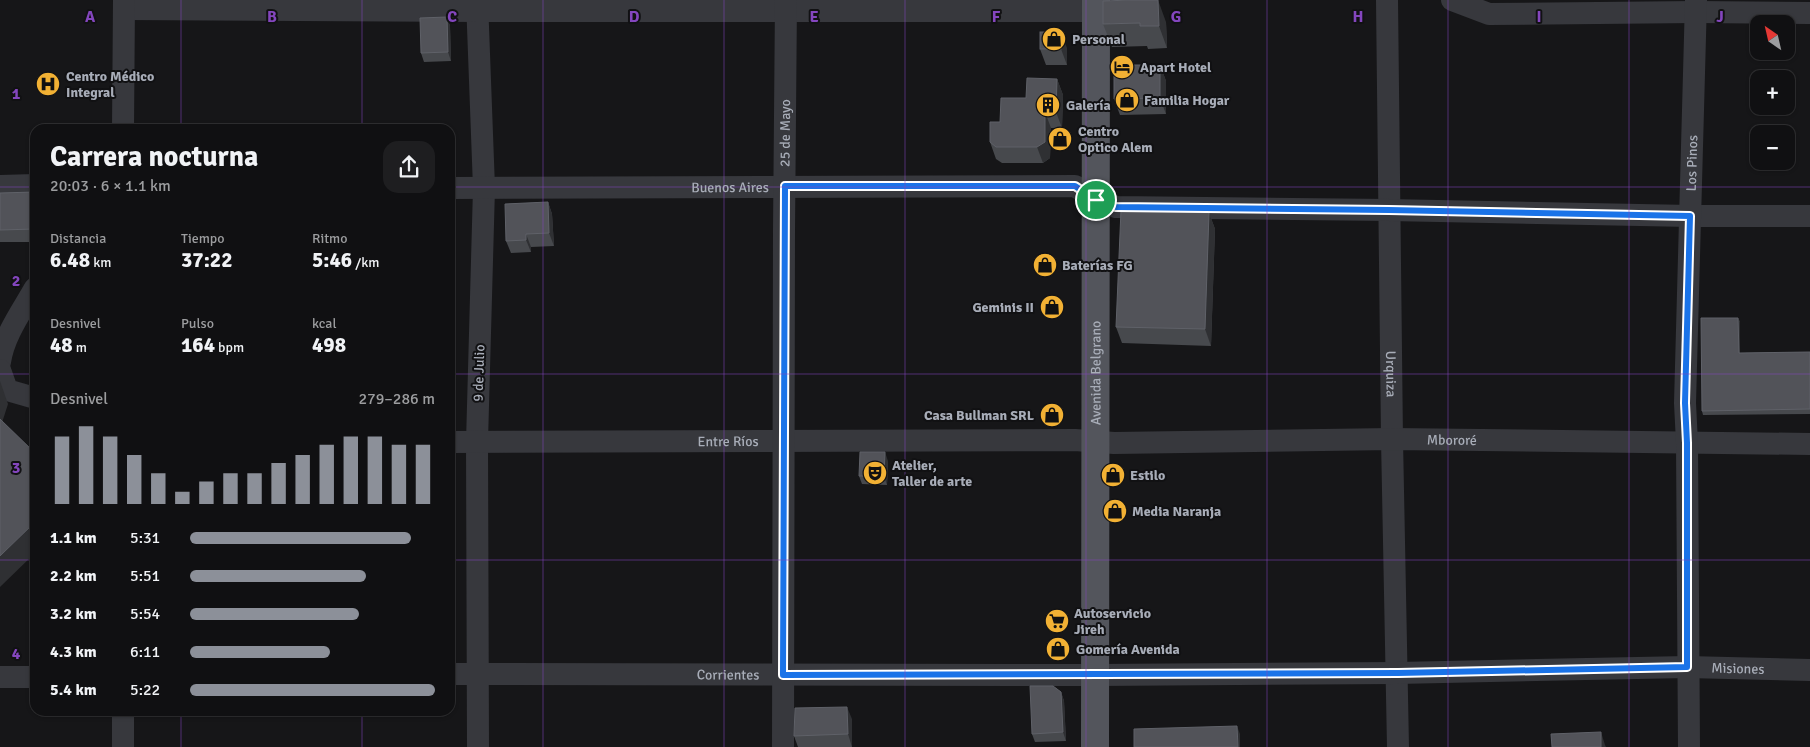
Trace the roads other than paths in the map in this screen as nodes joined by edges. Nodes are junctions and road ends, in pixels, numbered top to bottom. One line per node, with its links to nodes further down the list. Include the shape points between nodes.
1 (1387, 0): 16 (street, Urquiza)
2 (1452, 0): 7 (street, via 1489,14)
3 (124, 4): 6 (street); 9 (street)
4 (786, 5): 5 (street); 6 (street); 12 (street, 25 de Mayo)
5 (1096, 5): 15 (main road, Avenida Belgrano)
6 (477, 6): 14 (street, 9 de Julio)
7 (1696, 6): 8 (street); 17 (street, Los Pinos)
8 (1810, 13)
9 (123, 124)
10 (30, 185): 11 (street)
11 (0, 186)
12 (785, 186): 14 (street, Buenos Aires); 15 (street, Buenos Aires, via 1075,186); 24 (street, 25 de Mayo)
13 (455, 188): 14 (street, Buenos Aires)
14 (484, 188): 26 (street, 9 de Julio)
15 (1096, 200): 16 (street, Buenos Aires, via 1116,207); 27 (main road, Avenida Belgrano)
16 (1389, 210): 17 (street, Buenos Aires); 23 (street, Urquiza)
17 (1690, 216): 18 (street, Buenos Aires); 28 (street, Los Pinos, via 1685,403)
18 (1810, 216)
19 (30, 297): 20 (street, via 11,330)
20 (0, 362)
21 (0, 370): 22 (street, via 7,390)
22 (30, 397)
23 (1392, 439): 27 (street, Mbororé); 28 (street, Mbororé); 33 (street, Urquiza)
24 (784, 440): 26 (street, Entre Ríos); 27 (street, Entre Ríos, via 1075,440); 35 (street, 25 de Mayo)
25 (455, 442): 26 (street, Entre Ríos)
26 (477, 442): 32 (street, 9 de Julio)
27 (1095, 443): 36 (main road, Avenida Belgrano)
28 (1687, 443): 29 (street, Mbororé); 30 (street, Los Pinos)
29 (1810, 444)
30 (1687, 667): 31 (street, Misiones); 33 (street, Misiones); 45 (street, Los Pinos)
31 (1810, 670)
32 (478, 673): 34 (street, Corrientes); 35 (street, Corrientes); 41 (street, 9 de Julio)
33 (1398, 673): 36 (street, Misiones); 44 (street, Urquiza)
34 (455, 674)
35 (783, 675): 36 (street, Corrientes); 42 (street, 25 de Mayo)
36 (1096, 675): 43 (main road, Avenida Belgrano)
37 (0, 677): 38 (street)
38 (30, 677)
39 (123, 716): 40 (street)
40 (123, 747)
41 (478, 747)
42 (783, 747)
43 (1095, 747)
44 (1398, 747)
45 (1689, 747)

